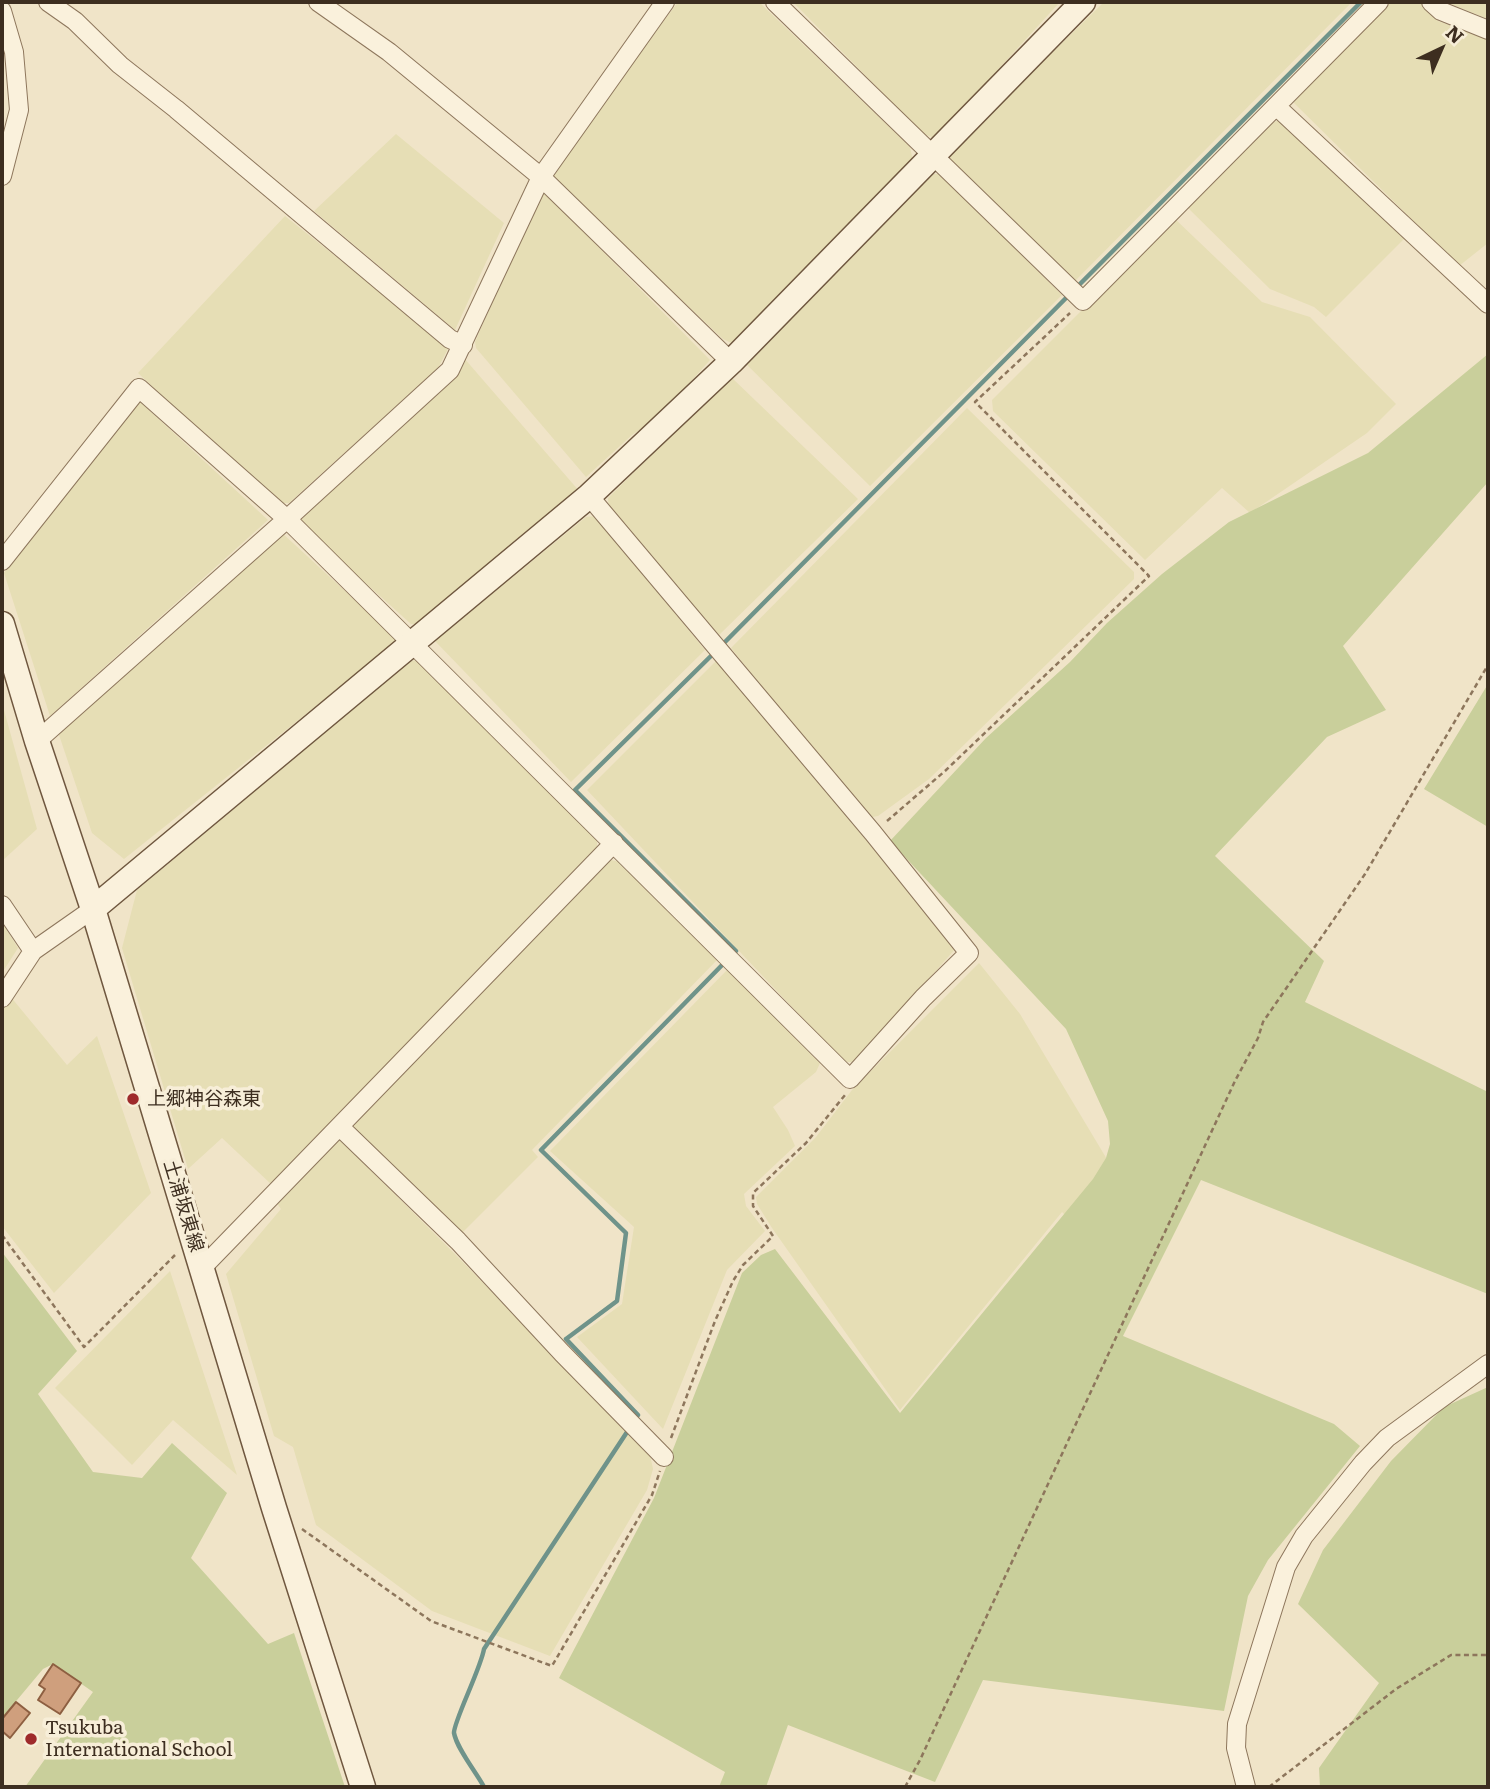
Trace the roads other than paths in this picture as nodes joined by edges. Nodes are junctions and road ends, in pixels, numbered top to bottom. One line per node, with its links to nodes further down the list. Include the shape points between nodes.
1 (48, 2): 15 (street, via 450,339)
2 (665, 2): 13 (street)
3 (775, 2): 11 (street)
4 (1083, 2): 11 (street)
5 (1379, 2): 10 (street)
6 (1431, 2): 9 (street, via 1441,11)
7 (322, 3): 13 (street)
8 (2, 11): 12 (street, via 14,52 19,110)
9 (1488, 30)
10 (1277, 107): 11 (street, via 1083,301); 14 (street)
11 (931, 156): 16 (street)
12 (2, 176)
13 (541, 177): 15 (street); 16 (street)
14 (1488, 304)
15 (463, 345): 18 (street, via 450,370)
16 (731, 362): 17 (street)
17 (589, 496): 21 (street); 23 (street, via 969,953 850,1079)
18 (287, 519): 19 (street, via 139,387); 21 (street); 22 (street)
19 (2, 561)
20 (2, 624): 22 (street, 土浦坂東線)
21 (414, 642): 23 (street); 25 (street)
22 (37, 741): 25 (street, 土浦坂東線)
23 (614, 843): 28 (street)
24 (2, 905): 26 (street)
25 (93, 909): 26 (street); 29 (street, 土浦坂東線)
26 (33, 951): 27 (street)
27 (2, 998)
28 (340, 1127): 29 (street); 31 (street, via 458,1241)
29 (202, 1268): 32 (street, 土浦坂東線)
30 (1488, 1364): 33 (street, via 1387,1438 1304,1536 1286,1567 1237,1724 1236,1748)
31 (664, 1457)
32 (363, 1787)
33 (1246, 1787)

